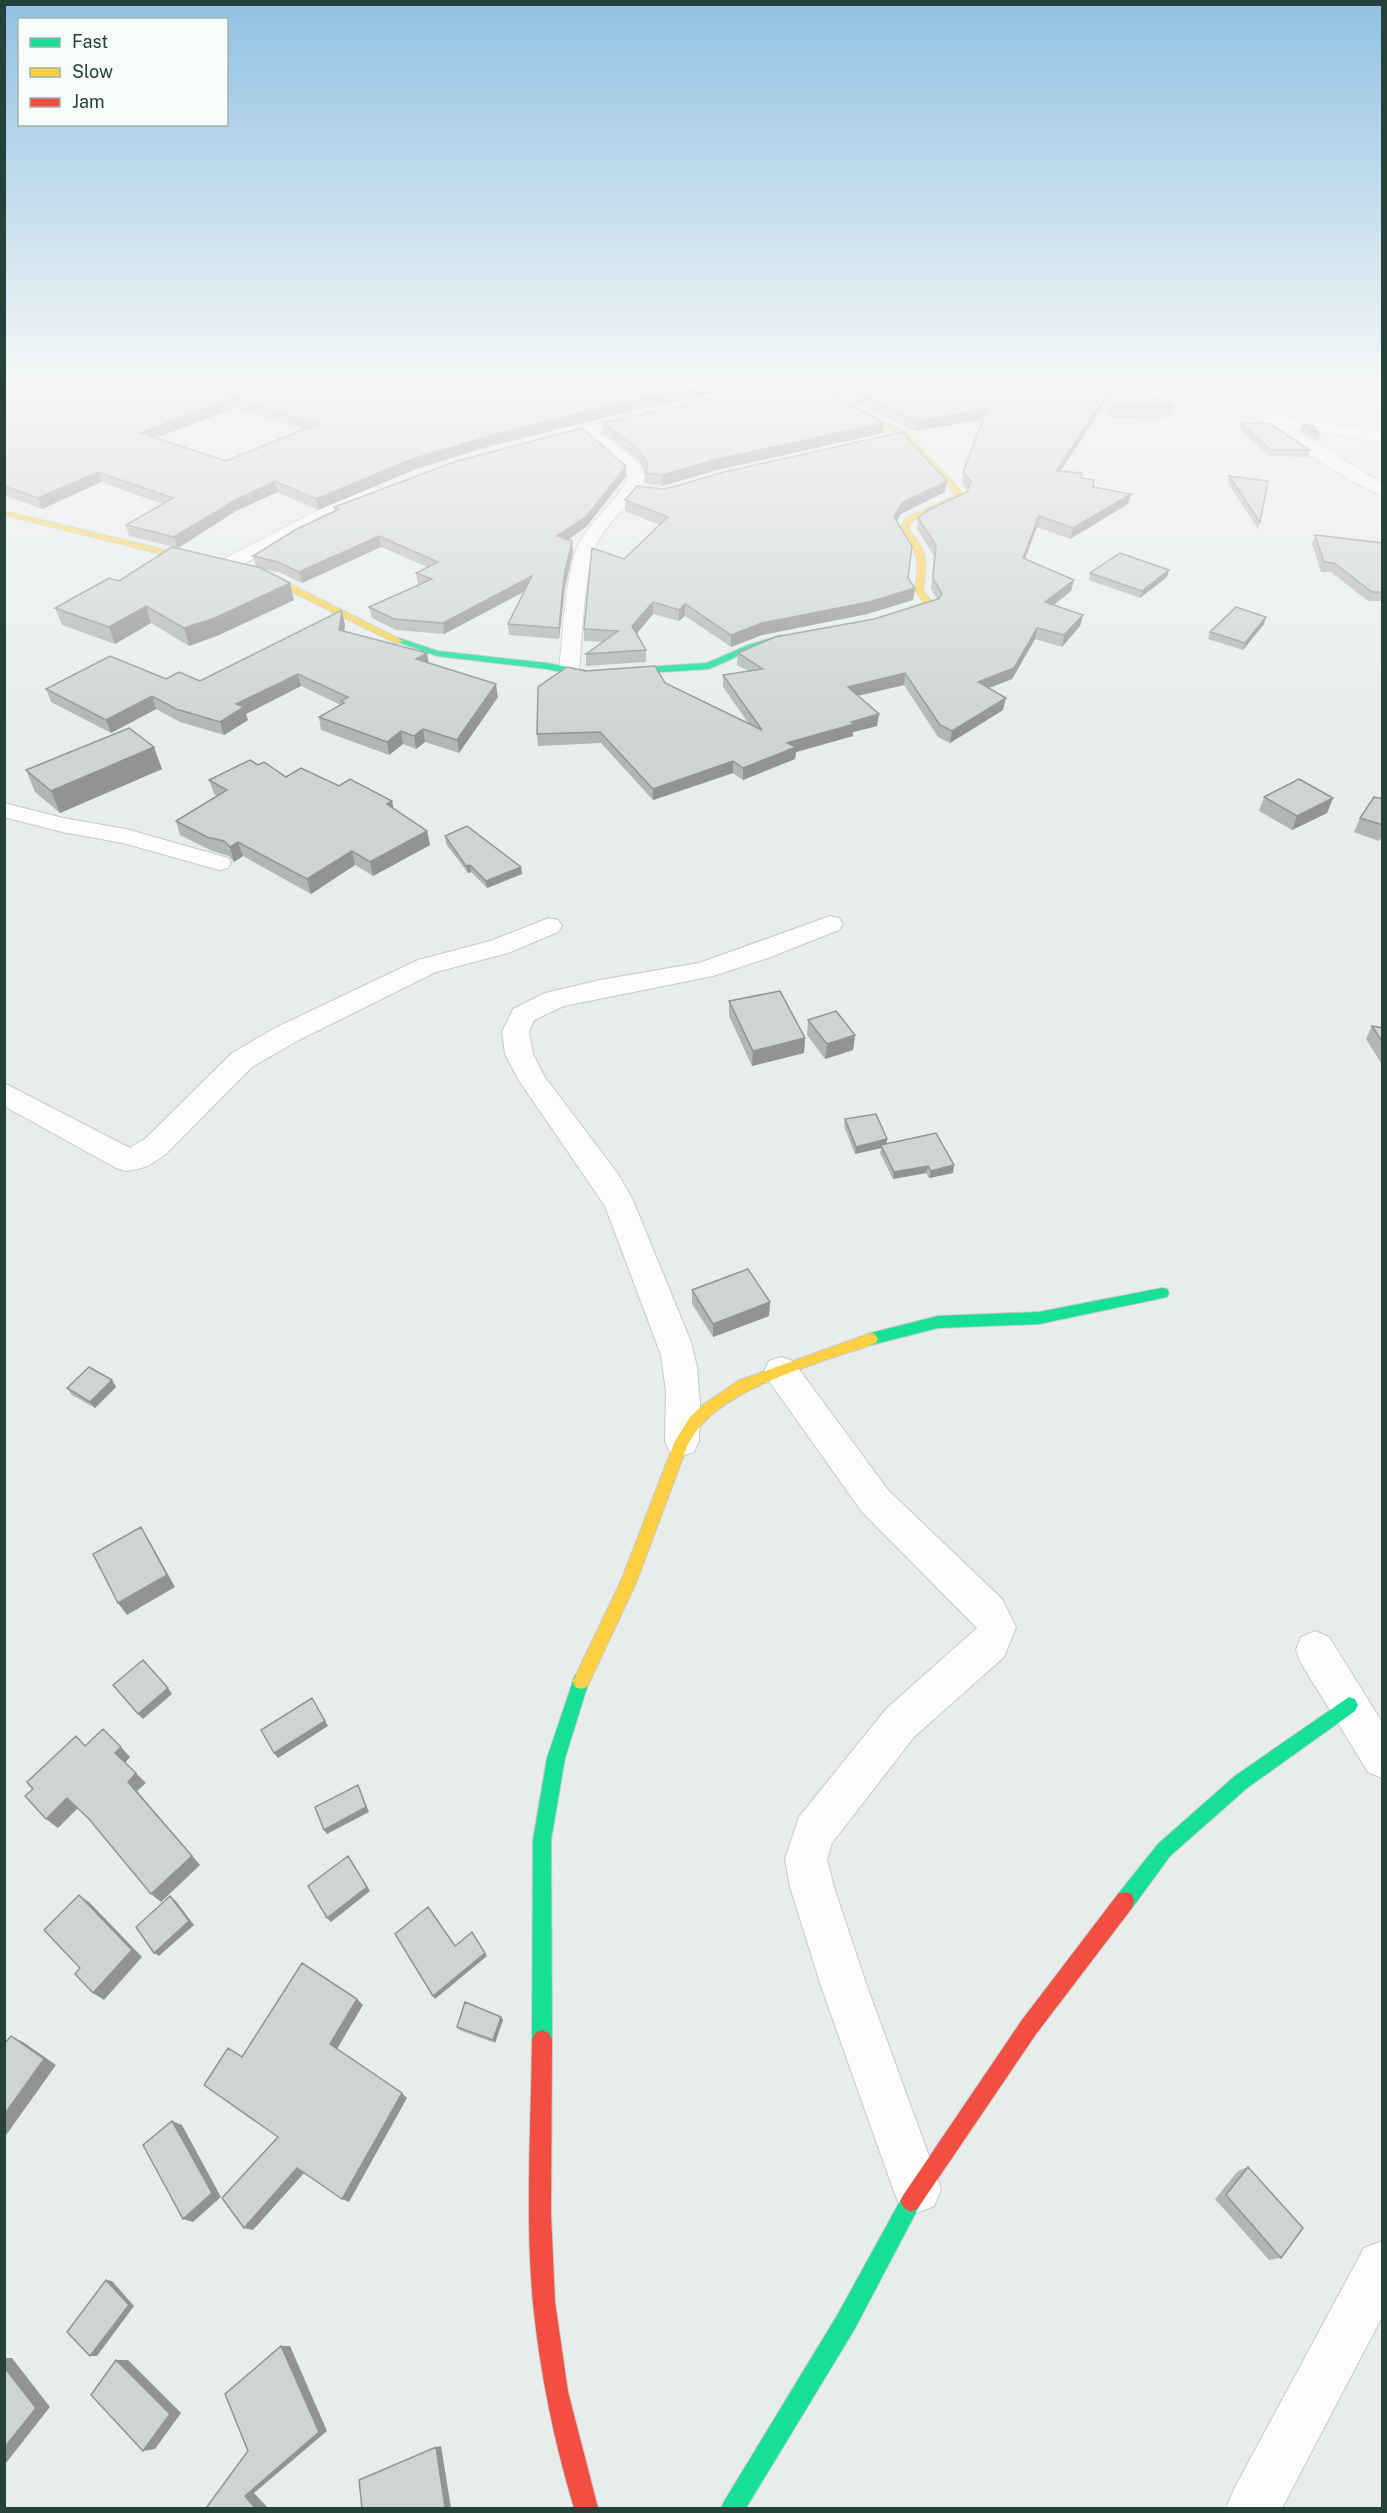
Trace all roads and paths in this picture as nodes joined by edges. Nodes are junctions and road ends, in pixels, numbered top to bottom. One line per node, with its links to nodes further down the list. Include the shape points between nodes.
1 (358, 499): 5 (street)
2 (629, 499): 8 (street, via 589,537 582,555)
3 (954, 499): 6 (street, via 909,520 904,529 922,550 919,590 929,604)
4 (4, 513): 5 (street)
5 (225, 566): 8 (street, via 273,579 394,639 437,653)
6 (872, 622)
7 (798, 634): 8 (street, via 700,668)
8 (569, 672)
9 (4, 810): 10 (street)
10 (219, 862)
11 (830, 924): 16 (street, via 748,958 549,1002 531,1009 518,1021 514,1038 524,1067 617,1197 674,1342 684,1392)
12 (549, 926): 13 (street, via 499,947 427,966 277,1040 242,1060 156,1146 132,1161)
13 (4, 1093)
14 (1162, 1293): 15 (street, via 1039,1318 938,1322 854,1343)
15 (781, 1371): 16 (street, via 725,1395 695,1421); 20 (street, via 875,1501 989,1612 997,1627 990,1644 900,1723 813,1832 806,1859 844,1986)
16 (682, 1441): 22 (street, via 628,1583 577,1688 556,1758 542,1839 542,2272 554,2372)
17 (1315, 1650): 18 (street)
18 (1349, 1705): 19 (street); 20 (street, via 1241,1782 1164,1850 1029,2027)
19 (1383, 1758)
20 (917, 2189): 23 (street, via 846,2322)
21 (1383, 2266): 24 (street)
22 (586, 2508)
23 (733, 2508)
24 (1253, 2508)

